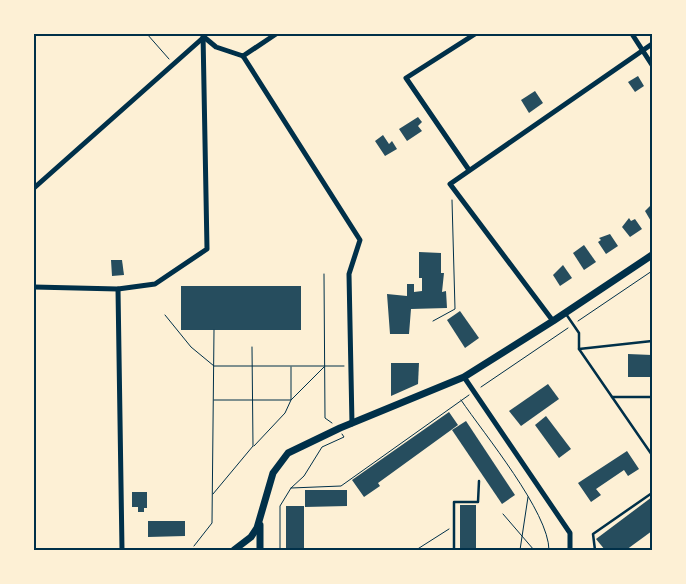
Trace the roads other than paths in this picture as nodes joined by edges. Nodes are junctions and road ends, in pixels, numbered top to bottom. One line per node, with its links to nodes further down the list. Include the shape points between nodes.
1 (276, 34): 7 (street)
2 (475, 34): 9 (street, via 406,78)
3 (632, 34): 6 (street)
4 (204, 35): 7 (street, via 216,47); 10 (street); 13 (street, via 207,249 155,284)
5 (652, 44): 6 (street)
6 (643, 50): 8 (street); 9 (street)
7 (243, 56): 21 (street, via 360,240 349,274)
8 (652, 65)
9 (469, 170): 15 (street, via 450,184)
10 (34, 188)
11 (652, 255): 14 (main road)
12 (34, 287): 13 (street)
13 (118, 289): 26 (street)
14 (566, 313): 15 (main road); 17 (lane, via 578,333)
15 (553, 321): 18 (main road)
16 (652, 341): 17 (lane)
17 (579, 349): 20 (lane)
18 (464, 377): 21 (main road); 30 (street, via 570,533)
19 (652, 396): 20 (lane)
20 (612, 397): 22 (lane)
21 (352, 424): 25 (main road, via 296,448 282,459 273,473)
22 (652, 455)
23 (479, 481): 29 (lane, via 478,502 454,502)
24 (652, 493): 31 (lane, via 593,534)
25 (260, 519): 27 (main road, via 251,537); 28 (main road)
26 (122, 550)
27 (236, 550)
28 (260, 550)
29 (454, 550)
30 (570, 550)
31 (594, 550)

